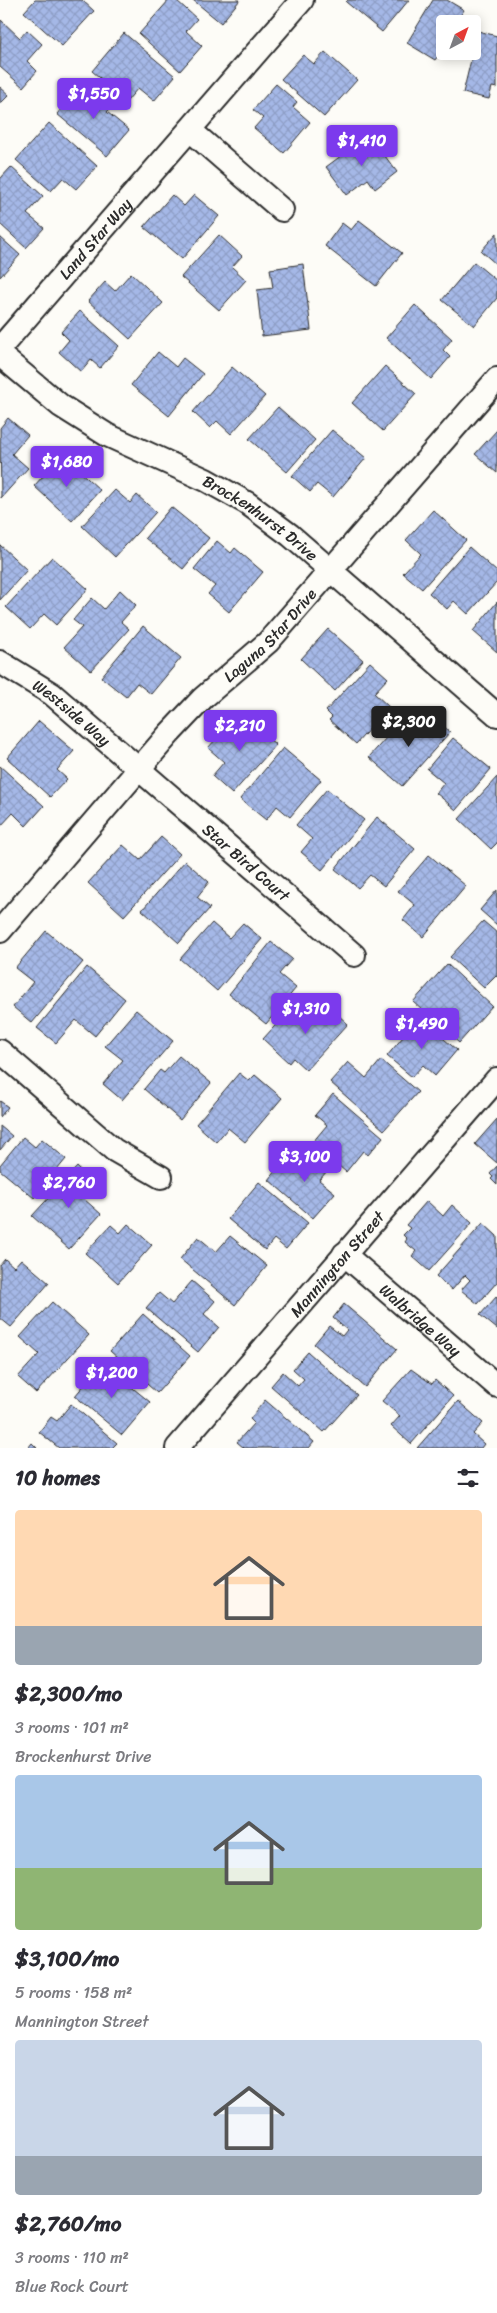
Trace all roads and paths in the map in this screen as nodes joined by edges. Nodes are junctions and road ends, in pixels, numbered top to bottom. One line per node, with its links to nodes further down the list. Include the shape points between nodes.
1 (302, 0): 2 (street, Land Star Way)
2 (190, 130): 3 (street); 4 (street, Land Star Way)
3 (282, 210)
4 (0, 348)
5 (0, 355): 7 (street, Brockenhurst Drive, via 62,406 107,435 206,480 247,503)
6 (497, 379): 7 (street, Laguna Star Drive)
7 (331, 570): 9 (street, Brockenhurst Drive); 10 (street, Laguna Star Drive, via 268,642 204,698)
8 (0, 662): 10 (street, Westside Way, via 52,694)
9 (497, 715)
10 (139, 769): 11 (street, Laguna Star Drive); 12 (street, Star Bird Court)
11 (0, 931)
12 (354, 955)
13 (0, 1051): 15 (street, via 114,1150)
14 (497, 1079): 16 (street, Mannington Street)
15 (160, 1177)
16 (344, 1254): 17 (street, Walbridge Way); 18 (street, Mannington Street)
17 (497, 1386)
18 (177, 1448)

